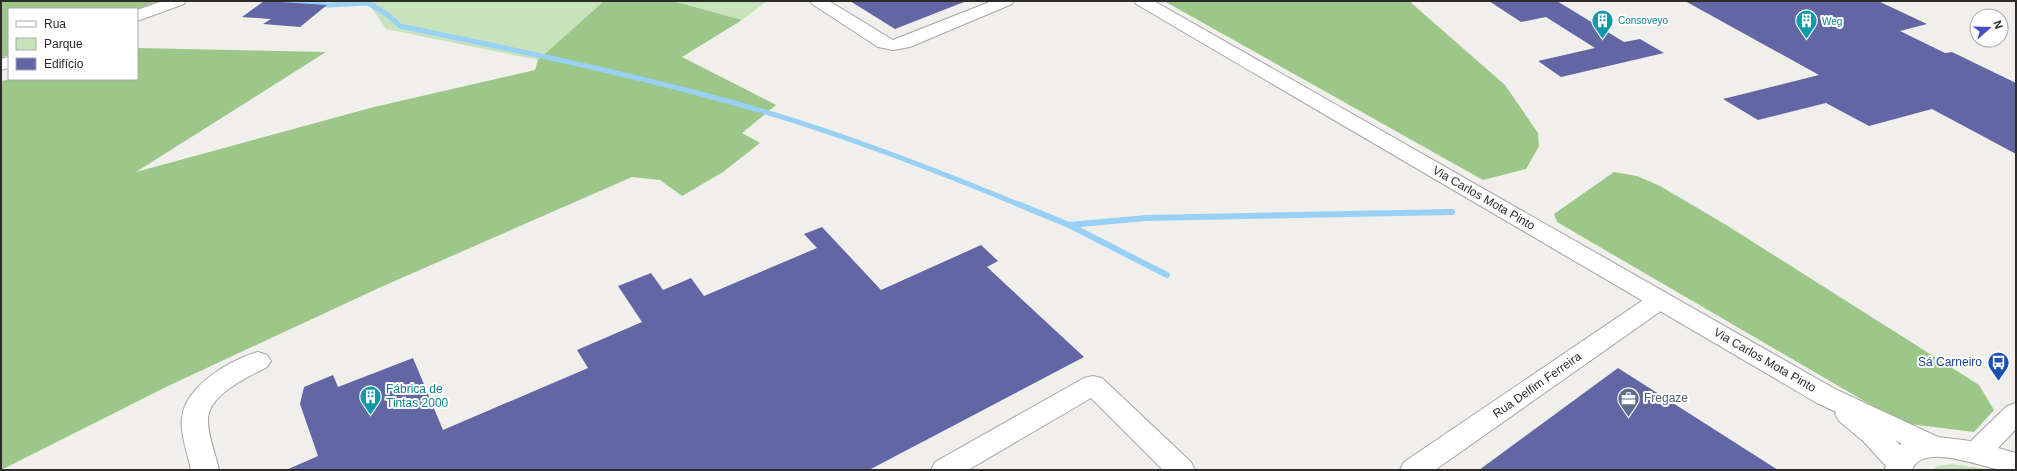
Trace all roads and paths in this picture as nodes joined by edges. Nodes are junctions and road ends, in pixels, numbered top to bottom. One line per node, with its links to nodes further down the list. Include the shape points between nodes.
1 (178, 1): 5 (main road)
2 (818, 1): 3 (main road, via 884,43 893,45 904,43)
3 (1006, 1)
4 (1142, 1): 6 (main road, Via Carlos Mota Pinto)
5 (138, 16)
6 (1660, 300): 8 (main road, Via Carlos Mota Pinto); 17 (main road, Rua Delfim Ferreira)
7 (258, 361): 14 (main road, via 229,376 200,402 195,419)
8 (1826, 396): 10 (main road, Via Carlos Mota Pinto); 13 (main road, Via Carlos Mota Pinto, via 1872,434)
9 (2016, 413): 11 (main road)
10 (1934, 447): 11 (main road); 13 (main road, via 1909,451)
11 (1977, 452): 12 (main road)
12 (2016, 465)
13 (1898, 466)
14 (205, 470)
15 (945, 470): 16 (main road, via 1093,385)
16 (1181, 470)
17 (1414, 470)

